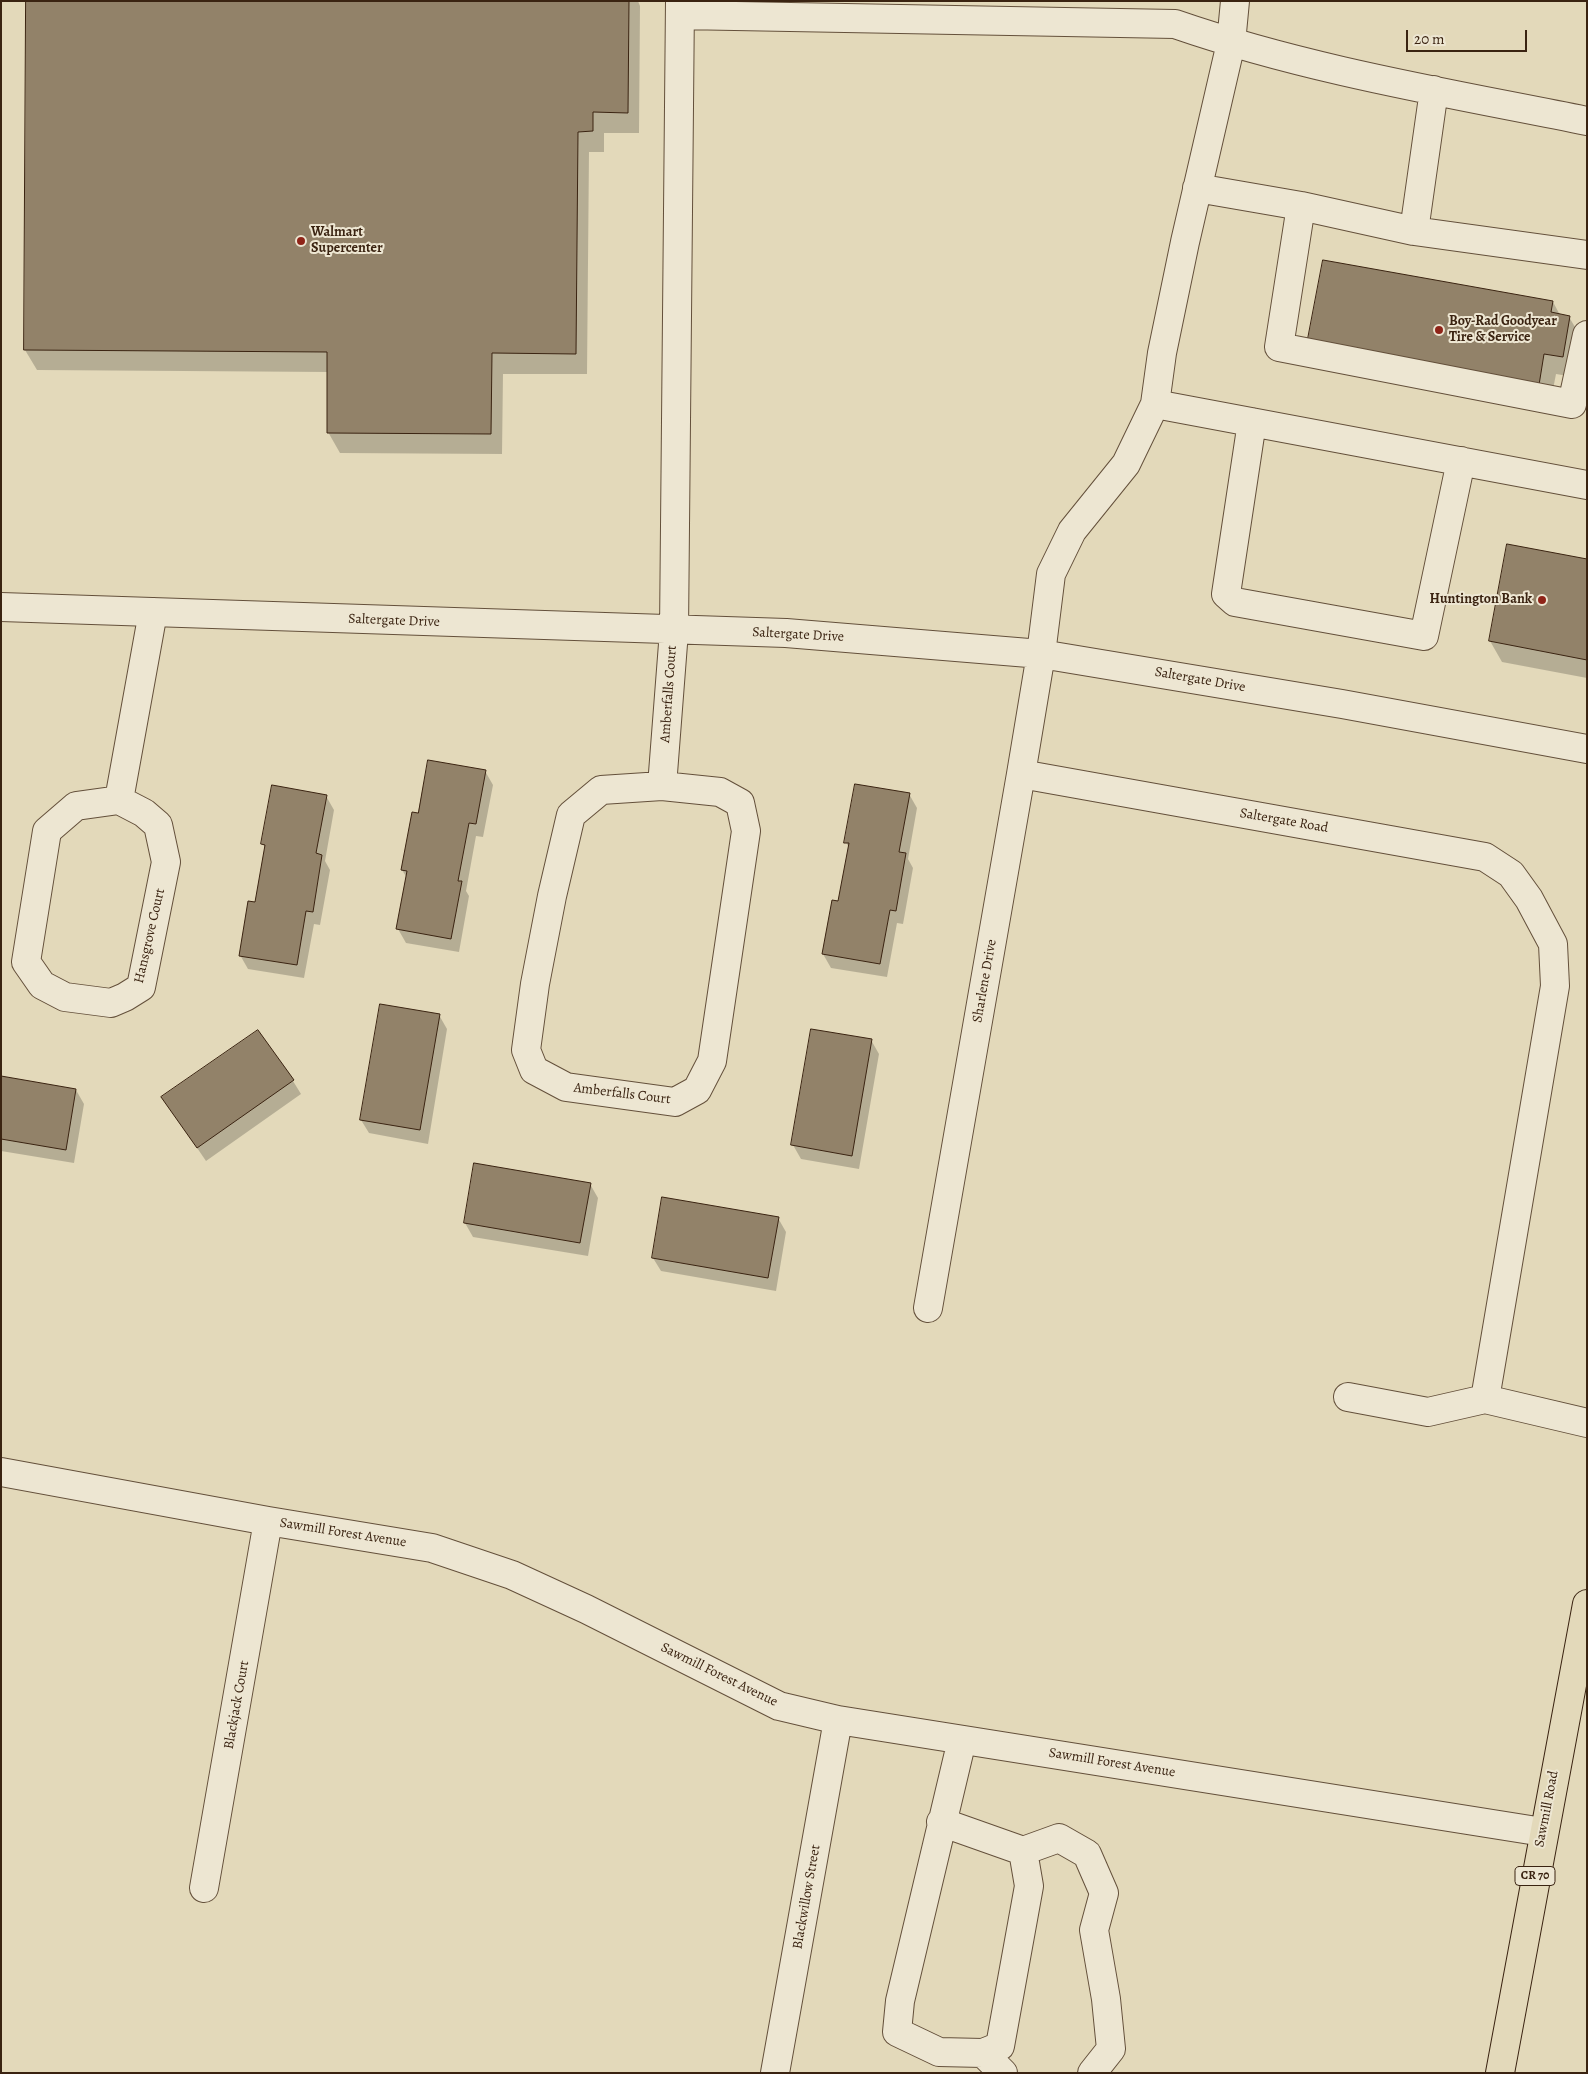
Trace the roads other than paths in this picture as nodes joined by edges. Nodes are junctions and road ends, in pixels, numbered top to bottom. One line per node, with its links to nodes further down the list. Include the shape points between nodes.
1 (1235, 1): 3 (street, Sharlene Drive)
2 (680, 8): 3 (street, via 1175,24); 17 (street, Amberfalls Court)
3 (1231, 43): 4 (street, via 1316,66); 6 (street, Sharlene Drive)
4 (1434, 90): 5 (street); 8 (street)
5 (1587, 121)
6 (1197, 188): 7 (street); 11 (street, Sharlene Drive, via 1162,352)
7 (1301, 206): 8 (street); 10 (street, via 1279,347 1572,404)
8 (1414, 230): 9 (street)
9 (1587, 255)
10 (1587, 335)
11 (1155, 404): 12 (street); 18 (street, Sharlene Drive, via 1126,464 1072,531 1051,574)
12 (1252, 422): 13 (street); 13 (street, via 1226,594 1235,602 1424,636)
13 (1461, 461): 14 (street)
14 (1587, 485)
15 (1, 607): 16 (street, Saltergate Drive)
16 (153, 612): 17 (street, Saltergate Drive); 22 (street)
17 (674, 631): 18 (street, Saltergate Drive, via 786,633); 21 (street, Amberfalls Court)
18 (1041, 654): 19 (street, Saltergate Drive); 20 (street, Sharlene Drive)
19 (1587, 749)
20 (1021, 774): 23 (street, Sharlene Drive); 25 (street, Saltergate Road, via 1485,857 1511,874 1529,899 1553,944 1555,986)
21 (662, 786): 21 (street, Amberfalls Court, via 601,790 571,815 535,984 526,1050 534,1070 566,1087 675,1102 697,1090 712,1061 746,832 740,803 720,792)
22 (119, 800): 22 (street, Hansgrove Court, via 76,806 47,831 26,962 42,986 65,997 111,1003 141,986 166,862 158,825 144,813)
23 (928, 1308)
24 (1348, 1397): 25 (street, via 1428,1412)
25 (1485, 1399): 26 (street)
26 (1587, 1423)
27 (1, 1472): 28 (street, Sawmill Forest Avenue)
28 (268, 1521): 30 (street, Sawmill Forest Avenue, via 432,1548 503,1572 779,1706); 35 (street, Blackjack Court)
29 (1587, 1604): 33 (main road, Sawmill Road / CR 70)
30 (838, 1720): 31 (street, Sawmill Forest Avenue); 37 (street, Blackwillow Street)
31 (962, 1740): 32 (street); 33 (street, Sawmill Forest Avenue)
32 (941, 1822): 34 (street); 36 (street, via 900,2001 897,2032 938,2052)
33 (1543, 1832): 40 (main road, Sawmill Road / CR 70)
34 (1023, 1852): 36 (street, via 1029,1886 1000,2046); 39 (street, via 1059,1838 1087,1854 1104,1893 1094,1930 1111,2049)
35 (204, 1888)
36 (983, 2053): 38 (street)
37 (775, 2073)
38 (1003, 2073)
39 (1092, 2073)
40 (1500, 2073)

